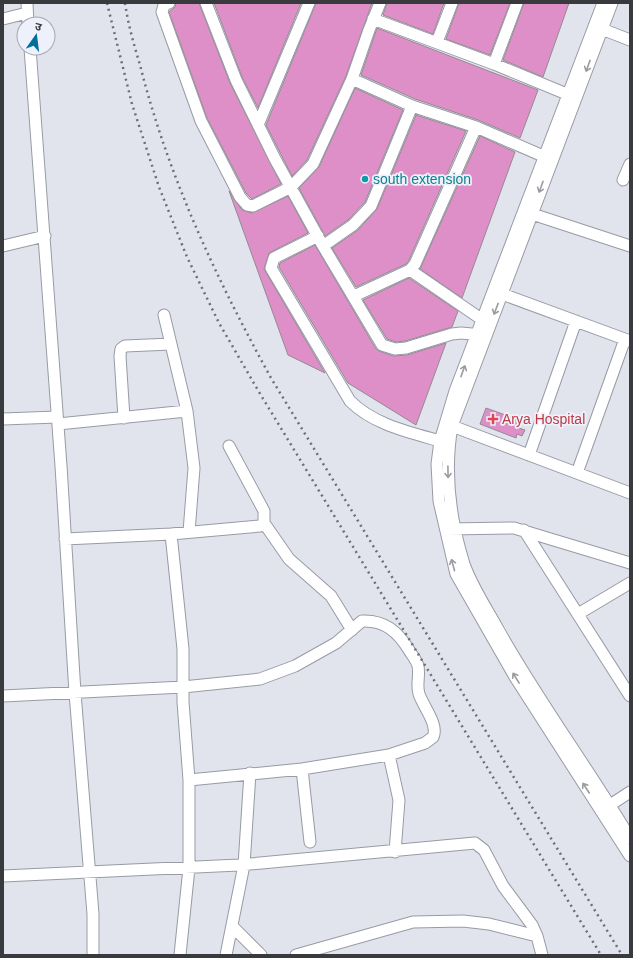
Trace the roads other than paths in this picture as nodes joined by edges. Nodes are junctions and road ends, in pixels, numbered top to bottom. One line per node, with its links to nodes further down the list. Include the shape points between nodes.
1 (169, 3): 25 (street, via 164,5 162,12 173,47 206,133 240,197 247,205 252,206)
2 (206, 3): 20 (street, via 236,80)
3 (309, 3): 20 (street)
4 (452, 3): 14 (street)
5 (517, 3): 16 (street)
6 (603, 3): 12 (street)
7 (612, 3): 12 (street)
8 (376, 4): 11 (street)
9 (27, 13): 10 (street)
10 (3, 19)
11 (373, 19): 14 (street); 17 (street)
12 (597, 27): 13 (street); 18 (street)
13 (630, 40)
14 (437, 42): 16 (street)
15 (31, 56): 27 (street)
16 (494, 64): 18 (street)
17 (352, 79): 19 (street); 25 (street, via 313,164)
18 (572, 96): 22 (street)
19 (412, 106): 21 (street); 28 (street, via 371,206 353,226)
20 (258, 125): 25 (street)
21 (476, 127): 22 (street); 31 (street, via 419,257)
22 (547, 158): 26 (street)
23 (630, 164): 24 (street)
24 (623, 180)
25 (291, 187): 28 (street)
26 (528, 212): 30 (street); 32 (street); 36 (street)
27 (45, 236): 29 (street); 42 (street)
28 (321, 241): 33 (street); 44 (street, via 274,258 271,263 271,268 300,319 350,401 360,412 385,424)
29 (3, 246)
30 (630, 246)
31 (410, 270): 33 (street); 36 (street)
32 (502, 294): 35 (street); 36 (street, one-way to 36)
33 (354, 296): 36 (street, via 382,344 388,348 406,348 452,334)
34 (164, 315): 38 (street)
35 (576, 321): 37 (street); 46 (street)
36 (484, 329): 43 (street); 44 (street, one-way to 36)
37 (628, 340): 47 (street)
38 (171, 344): 39 (street); 40 (street, via 125,346 121,349)
39 (187, 412): 40 (street); 52 (street, via 194,474)
40 (124, 418): 42 (street)
41 (3, 419): 42 (street)
42 (58, 421): 54 (street)
43 (452, 426): 44 (street); 46 (street)
44 (444, 443): 50 (street, via 438,483 439,501)
45 (229, 446): 49 (street, via 264,511)
46 (529, 455): 47 (street)
47 (577, 473): 48 (street)
48 (629, 490)
49 (264, 523): 52 (street, via 247,528); 58 (street, via 289,559 331,596)
50 (450, 529): 51 (street); 68 (street, via 471,581 518,665)
51 (524, 530): 55 (street); 57 (street)
52 (189, 532): 53 (street)
53 (171, 534): 54 (street); 59 (street, via 182,638)
54 (65, 539): 60 (street)
55 (630, 563)
56 (630, 583): 57 (street)
57 (578, 614): 62 (street)
58 (352, 630): 59 (street, via 336,643 278,673 260,679); 63 (street, via 362,621 392,628 402,638 418,666 417,682 434,734 425,743)
59 (183, 687): 60 (street); 66 (street)
60 (75, 693): 61 (street); 75 (street)
61 (3, 696)
62 (630, 696)
63 (388, 755): 64 (street); 71 (street, via 399,800)
64 (302, 769): 65 (street); 70 (street)
65 (250, 773): 66 (street); 73 (street)
66 (189, 780): 74 (street)
67 (630, 792): 68 (street)
68 (605, 808): 69 (street); 72 (street)
69 (630, 838)
70 (310, 842)
71 (395, 852): 73 (street); 78 (street, via 471,842 479,845)
72 (630, 856)
73 (244, 865): 74 (street); 77 (street)
74 (189, 868): 75 (street); 80 (street)
75 (89, 872): 76 (street); 79 (street)
76 (3, 876)
77 (233, 927): 81 (street); 82 (street)
78 (537, 936): 83 (street, via 489,924 413,922); 84 (street)
79 (93, 955)
80 (180, 955)
81 (226, 955)
82 (261, 955)
83 (296, 955)
84 (542, 955)

